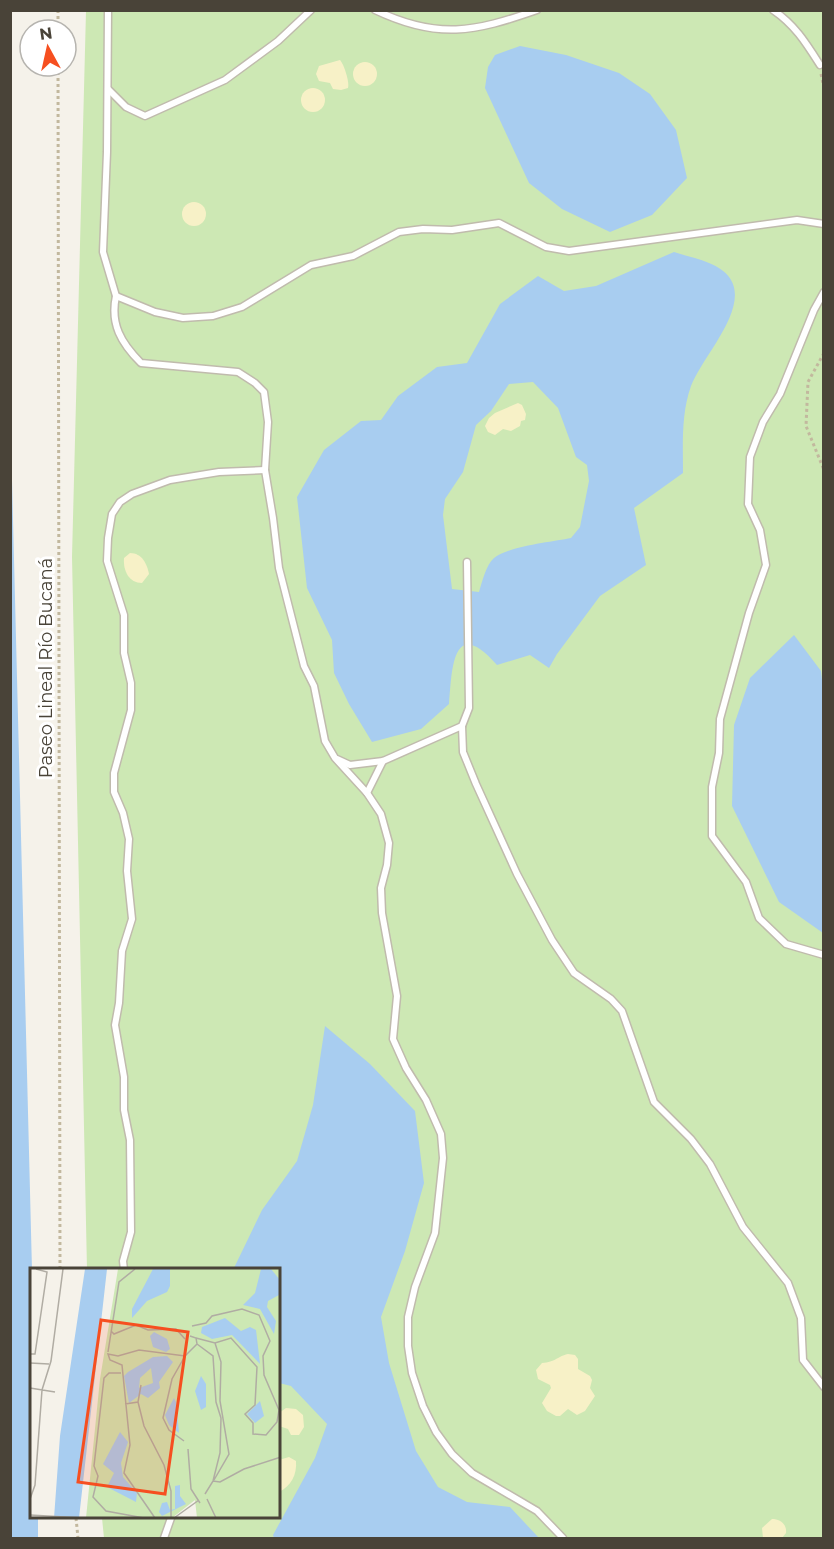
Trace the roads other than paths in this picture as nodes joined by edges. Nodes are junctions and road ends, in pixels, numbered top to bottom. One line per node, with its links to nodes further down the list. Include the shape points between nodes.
1 (108, 10): 7 (lane)
2 (311, 10): 7 (lane, via 278,41 225,80 146,117 126,108)
3 (375, 10): 4 (lane, via 424,28 460,31 494,25)
4 (537, 10)
5 (773, 10): 6 (lane, via 801,34)
6 (820, 65)
7 (108, 88): 10 (lane, via 103,252)
8 (824, 224): 10 (lane, via 797,220 569,251 546,247 499,223 452,230 423,229 399,232 353,256 311,265 242,307 213,316 183,318 155,312)
9 (824, 292): 17 (lane, via 750,457 748,504 760,530 766,565 720,718 719,753 712,787 712,836 746,882 759,918 786,944)
10 (116, 296): 11 (lane, via 112,313 127,349 141,363 238,372 264,393 268,422)
11 (265, 470): 14 (lane, via 279,568 304,666 314,686 325,741); 18 (lane, via 170,480 132,494 112,514 107,561 124,615 124,653 131,683 131,710 114,773 114,792 129,839 132,919 122,951 115,1025 130,1140 131,1232)
12 (467, 562): 13 (lane, via 468,708)
13 (462, 726): 15 (lane); 19 (lane, via 463,752 476,784 552,940 574,973 622,1011 654,1102 691,1138 710,1164 743,1227 788,1283 801,1318 803,1360)
14 (335, 758): 15 (lane, via 350,765); 16 (lane)
15 (383, 761): 16 (lane)
16 (367, 793): 22 (lane, via 381,814 389,843 381,888 397,996 393,1039 441,1134 443,1158 435,1233 408,1317 412,1374 423,1406 452,1454 472,1473 537,1511)
17 (824, 955)
18 (124, 1268)
19 (824, 1387)
20 (171, 1519): 21 (lane)
21 (164, 1539)
22 (563, 1539)

